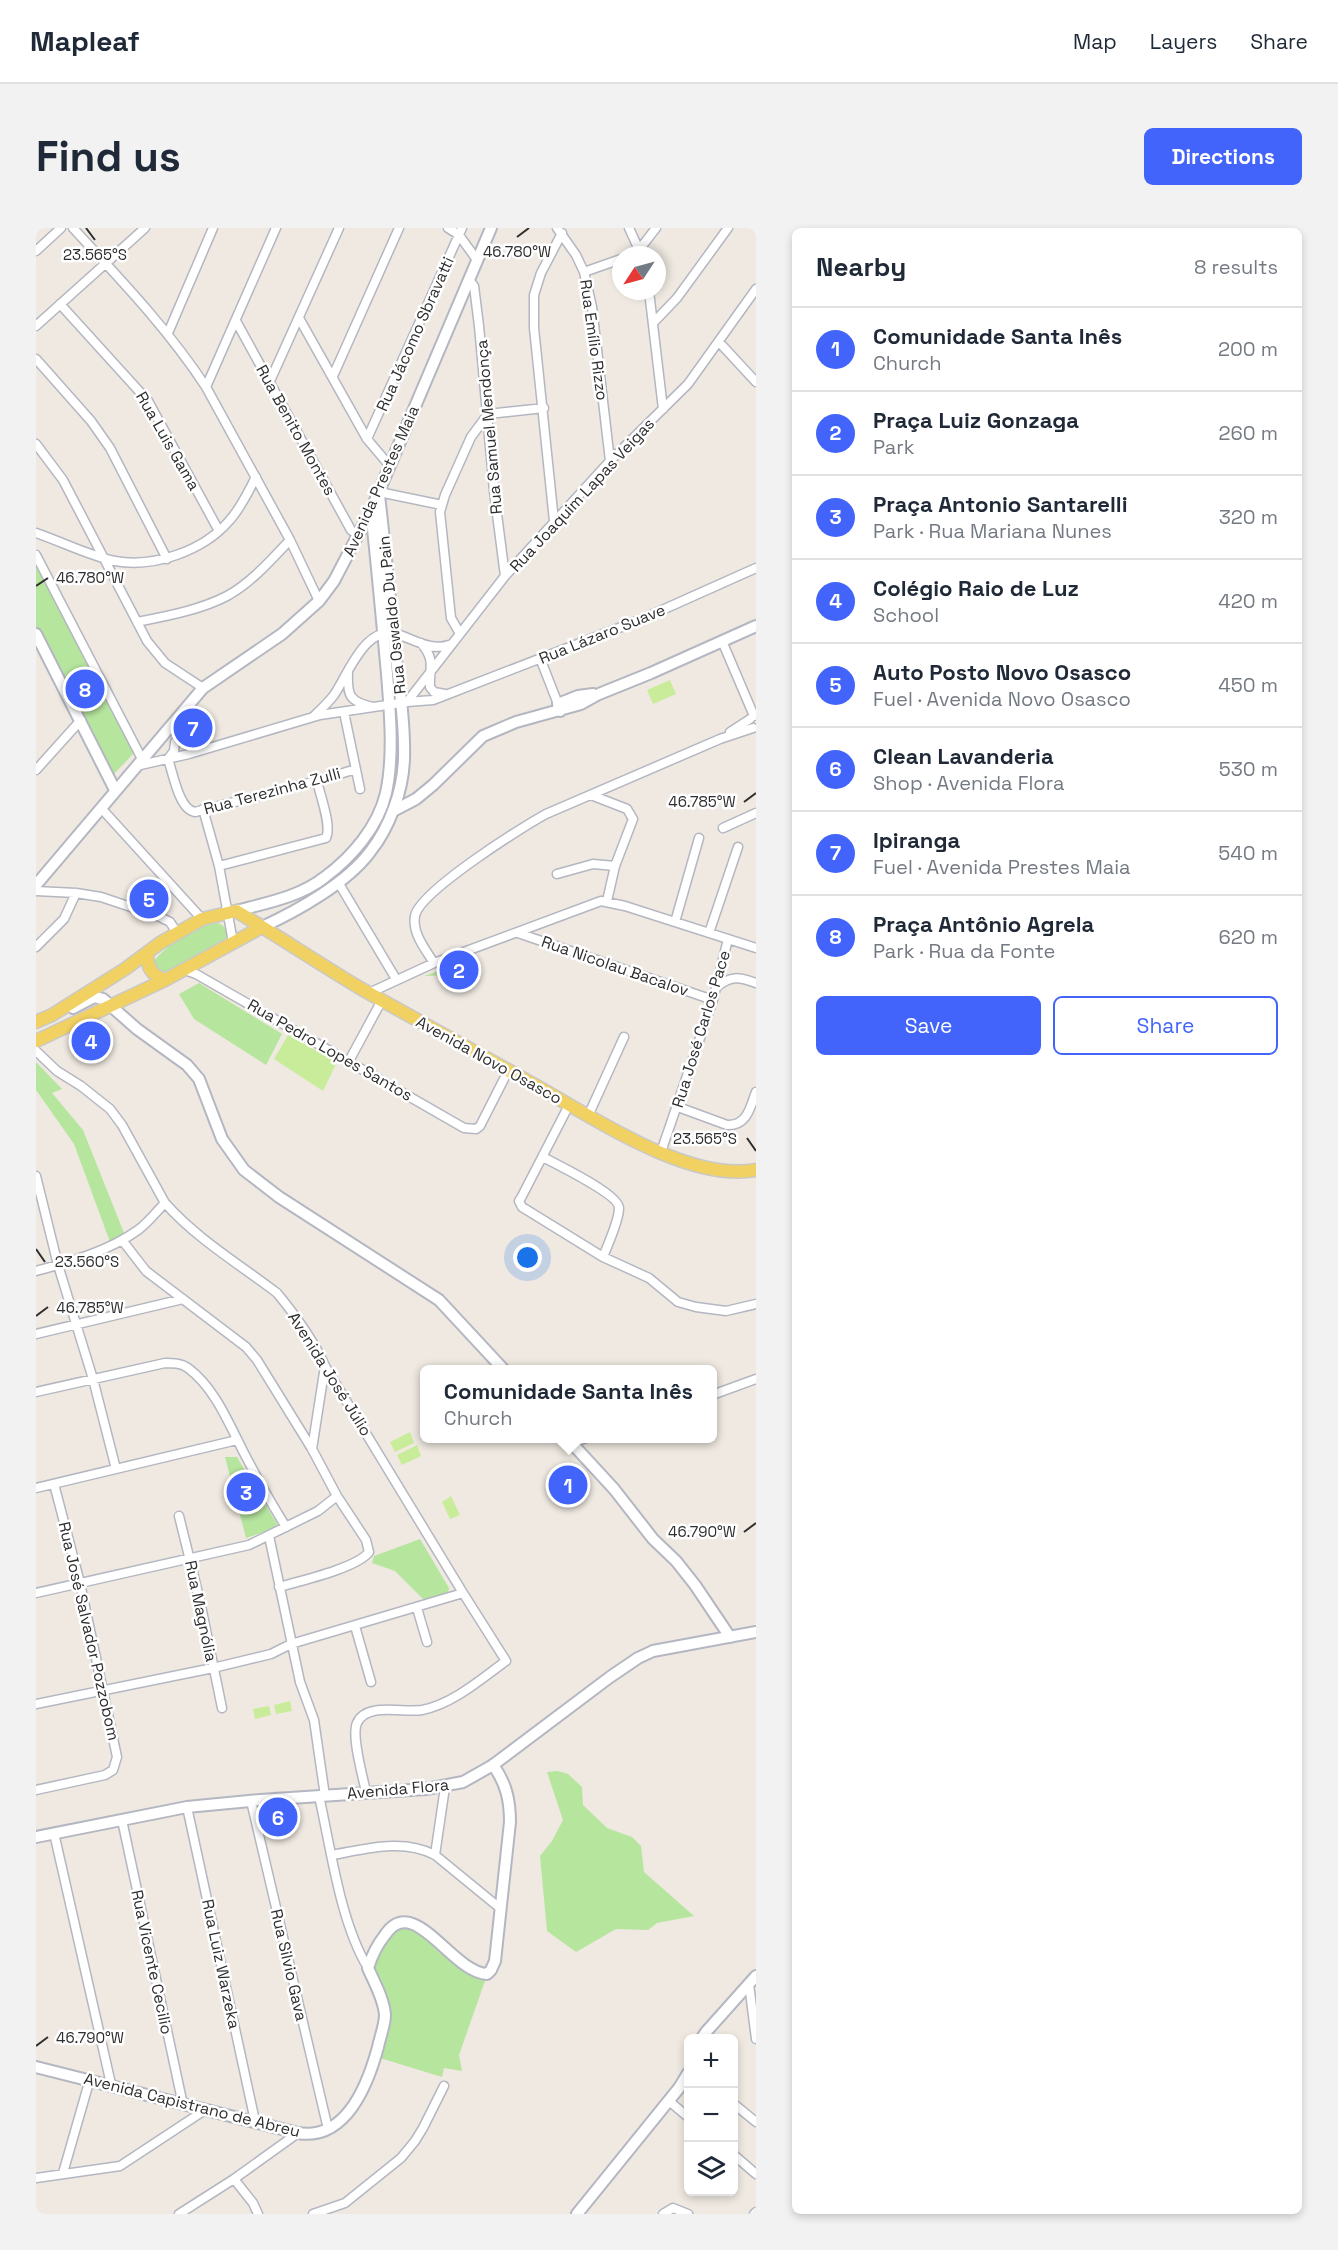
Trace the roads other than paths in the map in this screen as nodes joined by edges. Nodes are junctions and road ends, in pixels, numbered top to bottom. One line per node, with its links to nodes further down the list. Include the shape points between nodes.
1 (61, 228): 17 (street)
2 (73, 228): 20 (street)
3 (145, 228): 20 (street)
4 (213, 228): 30 (street)
5 (276, 228): 27 (street)
6 (339, 228): 26 (street)
7 (399, 228): 33 (street)
8 (448, 228): 13 (street)
9 (491, 228): 18 (main road, Avenida Prestes Maia)
10 (629, 228): 15 (street)
11 (656, 228): 16 (street)
12 (728, 228): 28 (street, via 677,298)
13 (460, 231): 18 (street); 40 (street, Rua Jácomo Sbravatti)
14 (560, 231): 21 (street, Rua Emílio Rizzo); 37 (street, via 534,295)
15 (637, 246)
16 (644, 246)
17 (36, 251)
18 (477, 260): 22 (main road, Avenida Prestes Maia)
19 (612, 262): 21 (street)
20 (105, 263): 25 (street); 30 (street)
21 (584, 272): 42 (street, Rua Emílio Rizzo, via 592,307)
22 (469, 280): 39 (street, Rua Samuel Mendonça, via 476,300); 43 (main road, Avenida Prestes Maia)
23 (756, 289): 31 (street, Rua Joaquim Lapas Veigas)
24 (650, 300): 28 (street)
25 (60, 304): 29 (street); 49 (street, Rua Luis Gama, via 148,401)
26 (299, 318): 33 (street); 34 (street)
27 (236, 321): 34 (street, Rua Benito Montes); 36 (street)
28 (654, 322): 38 (street)
29 (36, 326)
30 (168, 333): 36 (street)
31 (719, 342): 35 (street); 38 (street, Rua Joaquim Lapas Veigas)
32 (36, 359): 55 (street, via 92,421 110,448)
33 (333, 376): 40 (street)
34 (270, 381): 51 (street, Rua Benito Montes, via 351,530)
35 (756, 382)
36 (206, 387): 44 (street)
37 (544, 408): 39 (street); 48 (street)
38 (663, 410): 42 (street, Rua Joaquim Lapas Veigas)
39 (488, 414): 46 (street, via 471,437); 57 (street, Rua Samuel Mendonça)
40 (367, 439): 43 (street)
41 (36, 444): 54 (street, via 63,480)
42 (610, 460): 48 (street, Rua Joaquim Lapas Veigas)
43 (389, 465): 45 (main road, Avenida Prestes Maia)
44 (256, 477): 49 (street, via 239,508); 52 (street)
45 (379, 492): 46 (street); 47 (main road, Avenida Prestes Maia); 63 (main road, Rua Oswaldo Du Pain)
46 (442, 505): 61 (street, via 440,521 451,618)
47 (371, 510): 51 (main road, Avenida Prestes Maia); 63 (main road, Rua Oswaldo Du Pain)
48 (554, 521): 57 (street, Rua Joaquim Lapas Veigas)
49 (219, 531): 55 (street)
50 (36, 533): 54 (street)
51 (358, 536): 58 (main road, Avenida Prestes Maia)
52 (290, 540): 58 (street); 59 (street, via 229,595)
53 (36, 555): 84 (street)
54 (104, 558): 55 (street, via 124,562); 59 (street)
55 (167, 559)
56 (756, 568): 67 (street, Rua Lázaro Suave, via 642,619)
57 (506, 576): 61 (street, Rua Joaquim Lapas Veigas)
58 (319, 602): 70 (main road, Avenida Prestes Maia, via 282,634)
59 (137, 622): 70 (street, via 165,663)
60 (756, 626): 64 (main road)
61 (459, 632): 66 (street, Rua Joaquim Lapas Veigas)
62 (36, 633): 78 (main road)
63 (388, 633): 65 (street); 68 (street, via 363,648); 72 (main road, Rua Oswaldo Du Pain); 73 (main road, Rua Oswaldo Du Pain)
64 (722, 641): 75 (main road, via 581,704); 79 (street)
65 (421, 643): 66 (street, via 437,648); 69 (street, via 428,651)
66 (450, 645): 69 (street, Rua Joaquim Lapas Veigas)
67 (540, 658): 71 (street, Rua Lázaro Suave); 75 (street)
68 (348, 669): 74 (street, via 347,688 352,698); 77 (street, via 335,694)
69 (432, 669): 71 (street, via 430,687); 72 (street, Rua Joaquim Lapas Veigas)
70 (203, 688): 80 (main road, Avenida Prestes Maia)
71 (446, 694): 72 (street, Rua Lázaro Suave, via 426,702)
72 (404, 702): 73 (street, Rua Lázaro Suave); 93 (main road, Rua Oswaldo Du Pain, via 404,760)
73 (389, 705): 74 (street, Rua Lázaro Suave); 106 (main road, Rua Oswaldo Du Pain, via 386,794 362,840 324,879 287,897)
74 (376, 707): 76 (street, Rua Lázaro Suave)
75 (559, 708): 93 (main road, via 483,736 425,792)
76 (344, 712): 77 (street, Rua Lázaro Suave); 85 (street, Rua Terezinha Zulli)
77 (312, 718): 82 (street, Rua Lázaro Suave)
78 (81, 720): 86 (street); 89 (main road)
79 (754, 721): 90 (street)
80 (170, 727): 81 (street); 84 (main road, Avenida Prestes Maia)
81 (175, 742): 82 (street); 83 (street)
82 (189, 754): 83 (street, Rua Lázaro Suave)
83 (168, 759): 84 (street, Rua Lázaro Suave); 92 (street, Rua Terezinha Zulli, via 183,805 189,811)
84 (139, 763): 89 (main road, Avenida Prestes Maia)
85 (356, 769): 87 (street, Rua Terezinha Zulli); 88 (street, Rua Terezinha Zulli)
86 (36, 770)
87 (317, 781): 92 (street, Rua Terezinha Zulli); 98 (street, via 328,834 320,840)
88 (360, 789)
89 (116, 790): 91 (main road, Avenida Prestes Maia)
90 (591, 795): 99 (street, via 631,813 631,825); 118 (street, via 526,825 426,898 415,913 414,925)
91 (101, 808): 102 (main road, Avenida Prestes Maia); 107 (street)
92 (203, 809): 98 (street)
93 (393, 811): 101 (main road, via 370,852)
94 (756, 813): 95 (street)
95 (723, 828)
96 (699, 838): 108 (street)
97 (738, 847): 112 (street)
98 (219, 866): 106 (street)
99 (615, 866): 100 (street, via 593,864); 105 (street)
100 (557, 874)
101 (338, 882): 109 (main road); 120 (street)
102 (36, 885)
103 (36, 891): 104 (street)
104 (76, 893): 110 (street, via 158,916 170,922); 115 (street, via 64,919)
105 (608, 901): 108 (street); 111 (street, via 558,915)
106 (232, 912): 107 (main road); 109 (main road, Avenida Novo Osasco); 114 (street)
107 (202, 919): 110 (main road)
108 (675, 922): 112 (street)
109 (262, 927): 114 (main road); 124 (main road, Avenida Novo Osasco)
110 (177, 933): 117 (main road)
111 (518, 933): 118 (street); 126 (street, Rua Nicolau Bacalov)
112 (709, 933): 113 (street)
113 (728, 939): 116 (street); 123 (street, Rua José Carlos Pace)
114 (233, 942): 119 (main road)
115 (36, 947)
116 (756, 948)
117 (147, 953): 121 (main road, via 149,969); 128 (main road)
118 (434, 963): 120 (street)
119 (185, 970): 121 (main road); 133 (street, Rua Pedro Lopes Santos)
120 (396, 979): 124 (street)
121 (165, 980): 127 (main road)
122 (756, 983): 123 (street, via 731,978)
123 (716, 988): 126 (street, Rua José Carlos Pace)
124 (369, 993): 125 (main road, Avenida Novo Osasco)
125 (382, 1000): 133 (street); 134 (main road, Avenida Novo Osasco)
126 (713, 1000): 137 (street, Rua José Carlos Pace)
127 (111, 1006): 128 (main road, via 94,997); 131 (main road); 154 (main road, via 187,1065 199,1079 222,1139 244,1170 279,1197 439,1300)
128 (52, 1015): 129 (main road)
129 (36, 1022)
130 (624, 1037): 138 (street)
131 (36, 1041)
132 (36, 1051): 143 (street, Avenida José Júlio, via 110,1109)
133 (349, 1060): 134 (street, Rua Pedro Lopes Santos, via 464,1128 476,1129)
134 (508, 1071): 136 (main road, Avenida Novo Osasco)
135 (756, 1092): 137 (street, via 748,1114 735,1125)
136 (569, 1105): 138 (main road, Avenida Novo Osasco); 140 (street)
137 (678, 1107): 139 (street, Rua José Carlos Pace)
138 (588, 1116): 139 (main road, Avenida Novo Osasco)
139 (661, 1152): 141 (main road, Avenida Novo Osasco, via 722,1171)
140 (543, 1157): 147 (street, via 617,1200 620,1206); 147 (street, via 519,1201 522,1207)
141 (756, 1170)
142 (36, 1176): 144 (street)
143 (165, 1203): 146 (street, via 140,1229); 155 (street, Avenida José Júlio, via 196,1233 277,1293 304,1328)
144 (46, 1212): 145 (street); 148 (street)
145 (36, 1214)
146 (122, 1240): 148 (street); 150 (street, via 146,1271)
147 (603, 1257): 151 (street, via 650,1278 678,1302 726,1311)
148 (58, 1265): 149 (street); 152 (street)
149 (36, 1271)
150 (183, 1299): 152 (street); 162 (street, via 246,1347)
151 (756, 1304)
152 (75, 1325): 153 (street); 156 (street)
153 (36, 1334)
154 (499, 1365)
155 (325, 1366): 162 (street); 174 (street, Avenida José Júlio)
156 (93, 1379): 158 (street); 160 (street, via 165,1363 187,1367 217,1401); 163 (street)
157 (756, 1379): 159 (street)
158 (36, 1392)
159 (717, 1393)
160 (237, 1440): 163 (street); 168 (street)
161 (571, 1443): 178 (main road, via 682,1569)
162 (312, 1449): 166 (street)
163 (116, 1469): 164 (street)
164 (54, 1484): 165 (street); 171 (street, Rua José Salvador Pozzobom)
165 (36, 1488)
166 (337, 1496): 168 (street); 172 (street, via 366,1540 367,1555 324,1574)
167 (179, 1516): 170 (street, Rua Magnólia)
168 (286, 1527): 169 (street)
169 (269, 1536): 170 (street, via 249,1545); 172 (street)
170 (190, 1559): 171 (street); 181 (street, Rua Magnólia)
171 (80, 1583): 173 (street); 183 (street, Rua José Salvador Pozzobom)
172 (279, 1587): 180 (street)
173 (36, 1593)
174 (463, 1593): 175 (street); 189 (street, Avenida José Júlio, via 506,1661 442,1704 422,1710 379,1711 361,1716 355,1730)
175 (417, 1608): 176 (street); 179 (street)
176 (355, 1626): 180 (street); 182 (street)
177 (756, 1632): 178 (main road, Avenida Flora)
178 (730, 1637): 186 (main road, Avenida Flora, via 653,1651 638,1658)
179 (427, 1642)
180 (291, 1644): 181 (street, via 271,1654); 190 (street, via 314,1720)
181 (213, 1668): 183 (street); 185 (street, Rua Magnólia)
182 (371, 1682)
183 (102, 1691): 184 (street); 188 (street, Rua José Salvador Pozzobom, via 116,1750 113,1770)
184 (36, 1704)
185 (222, 1708)
186 (493, 1765): 187 (main road, Avenida Flora, via 463,1782); 198 (main road, via 506,1786 510,1802)
187 (445, 1786): 189 (main road, Avenida Flora); 197 (street)
188 (36, 1790)
189 (366, 1792): 190 (main road, Avenida Flora)
190 (322, 1796): 191 (main road, Avenida Flora); 196 (street)
191 (251, 1801): 192 (main road, Avenida Flora); 215 (street, Rua Silvio Gava)
192 (187, 1807): 193 (main road, Avenida Flora); 213 (street, Rua Luiz Warzeka)
193 (122, 1820): 194 (main road, Avenida Flora); 209 (street, Rua Vicente Cecilio)
194 (54, 1833): 195 (main road, Avenida Flora); 206 (street)
195 (36, 1837)
196 (332, 1855): 197 (street, via 399,1846 424,1849); 199 (street, via 344,1908)
197 (435, 1855): 198 (street)
198 (501, 1909): 199 (main road, via 495,1961 487,1974 461,1963 423,1929 403,1921 390,1927)
199 (368, 1968): 215 (main road, via 385,2015 375,2058 356,2102)
200 (752, 1980): 201 (main road); 202 (street)
201 (705, 2034)
202 (756, 2039)
203 (36, 2067): 204 (main road, Avenida Capistrano de Abreu)
204 (90, 2079): 206 (main road, Avenida Capistrano de Abreu); 218 (street)
205 (684, 2079): 208 (main road)
206 (111, 2084): 209 (main road, Avenida Capistrano de Abreu)
207 (444, 2086): 224 (street, via 415,2142 401,2158 345,2203)
208 (669, 2101): 212 (street); 225 (main road)
209 (183, 2104): 211 (main road, Avenida Capistrano de Abreu)
210 (738, 2107): 214 (street)
211 (205, 2110): 213 (main road, Avenida Capistrano de Abreu); 218 (street, via 120,2166)
212 (684, 2114)
213 (255, 2121): 216 (main road, Avenida Capistrano de Abreu)
214 (756, 2122)
215 (327, 2129): 216 (main road, Avenida Capistrano de Abreu)
216 (298, 2133): 221 (street)
217 (738, 2158): 219 (street)
218 (63, 2173): 220 (street)
219 (756, 2174)
220 (36, 2178)
221 (234, 2179): 222 (street); 223 (street)
222 (179, 2214)
223 (258, 2214)
224 (313, 2214)
225 (577, 2214)
226 (663, 2214): 227 (street, via 673,2208)
227 (688, 2214)

